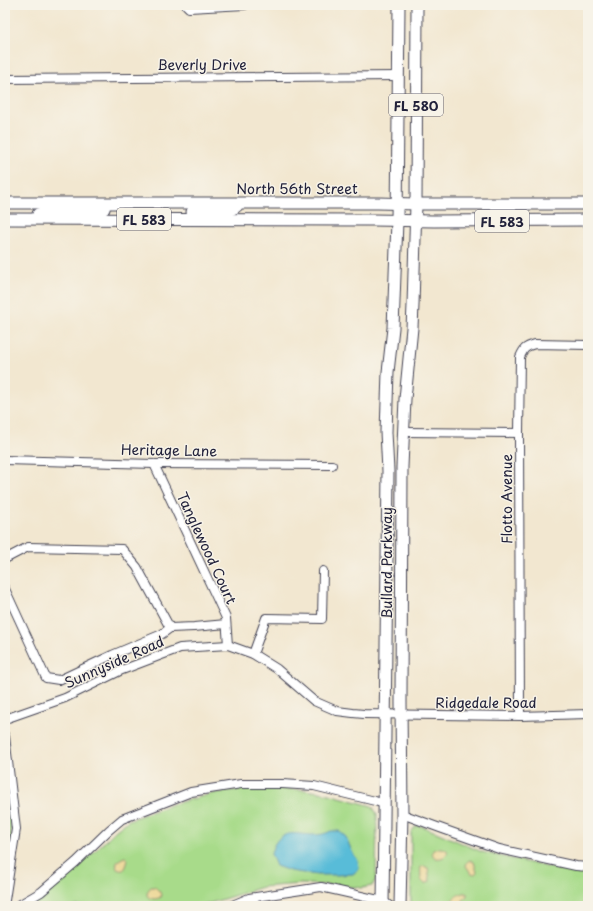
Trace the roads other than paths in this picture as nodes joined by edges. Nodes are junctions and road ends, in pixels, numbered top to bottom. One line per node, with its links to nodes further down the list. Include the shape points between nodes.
1 (186, 5): 2 (street, via 189,8)
2 (245, 5)
3 (399, 5): 5 (main road, FL 580)
4 (417, 5): 11 (main road, FL 580)
5 (399, 76): 6 (street, Beverly Drive); 10 (main road, FL 580)
6 (5, 79)
7 (5, 203): 8 (main road, North 56th Street / FL 583)
8 (105, 203): 9 (main road, North 56th Street / FL 583); 15 (main road, via 104,209 97,211 48,212)
9 (241, 203): 10 (main road, North 56th Street / FL 583); 16 (main road, via 235,209 178,212)
10 (398, 203): 11 (main road, North 56th Street / FL 583); 20 (main road, FL 580)
11 (416, 204): 12 (main road, North 56th Street / FL 583); 17 (main road, FL 580)
12 (588, 204)
13 (588, 214): 18 (main road, via 581,214)
14 (5, 219): 15 (main road, FL 583)
15 (28, 219): 16 (main road, FL 583)
16 (160, 220): 20 (main road, FL 583)
17 (415, 220): 18 (main road, FL 583); 20 (main road, FL 583); 22 (main road, Bullard Parkway, via 412,328)
18 (568, 220): 19 (main road, FL 583)
19 (588, 220)
20 (397, 221): 34 (main road, Bullard Parkway, via 386,432 388,471)
21 (588, 345): 23 (street, Flotto Avenue, via 535,344 523,349 520,357)
22 (403, 432): 23 (street); 35 (main road, Bullard Parkway)
23 (519, 433): 37 (street, Flotto Avenue)
24 (5, 460): 25 (street, Heritage Lane)
25 (154, 464): 26 (street, Heritage Lane); 30 (street, Tanglewood Court, via 226,618)
26 (332, 465)
27 (5, 559): 31 (street, via 28,547 122,548 137,566)
28 (323, 571): 33 (street, via 322,619 266,618)
29 (5, 590): 31 (street, via 46,678 59,680 162,634)
30 (226, 624): 31 (street); 32 (street, Tanglewood Court)
31 (170, 628)
32 (228, 645): 33 (street, Sunnyside Road); 38 (street, Sunnyside Road, via 180,648 122,670 65,698)
33 (253, 654): 34 (street, Sunnyside Road, via 277,669 314,701 342,712)
34 (384, 714): 35 (street, Ridgedale Road); 40 (main road, Bullard Parkway)
35 (401, 714): 37 (street, Ridgedale Road); 41 (main road, Bullard Parkway)
36 (588, 714): 37 (street, Ridgedale Road)
37 (520, 716)
38 (5, 719)
39 (5, 736): 43 (street, via 16,829)
40 (384, 804): 44 (main road, Bullard Parkway); 45 (street, via 314,786 282,784 241,784 191,792 122,819 41,892)
41 (402, 814): 42 (street, via 499,849); 47 (main road, Bullard Parkway)
42 (588, 867)
43 (5, 900)
44 (385, 904): 46 (street, via 321,886 249,898)
45 (17, 906)
46 (230, 906)
47 (400, 906)

